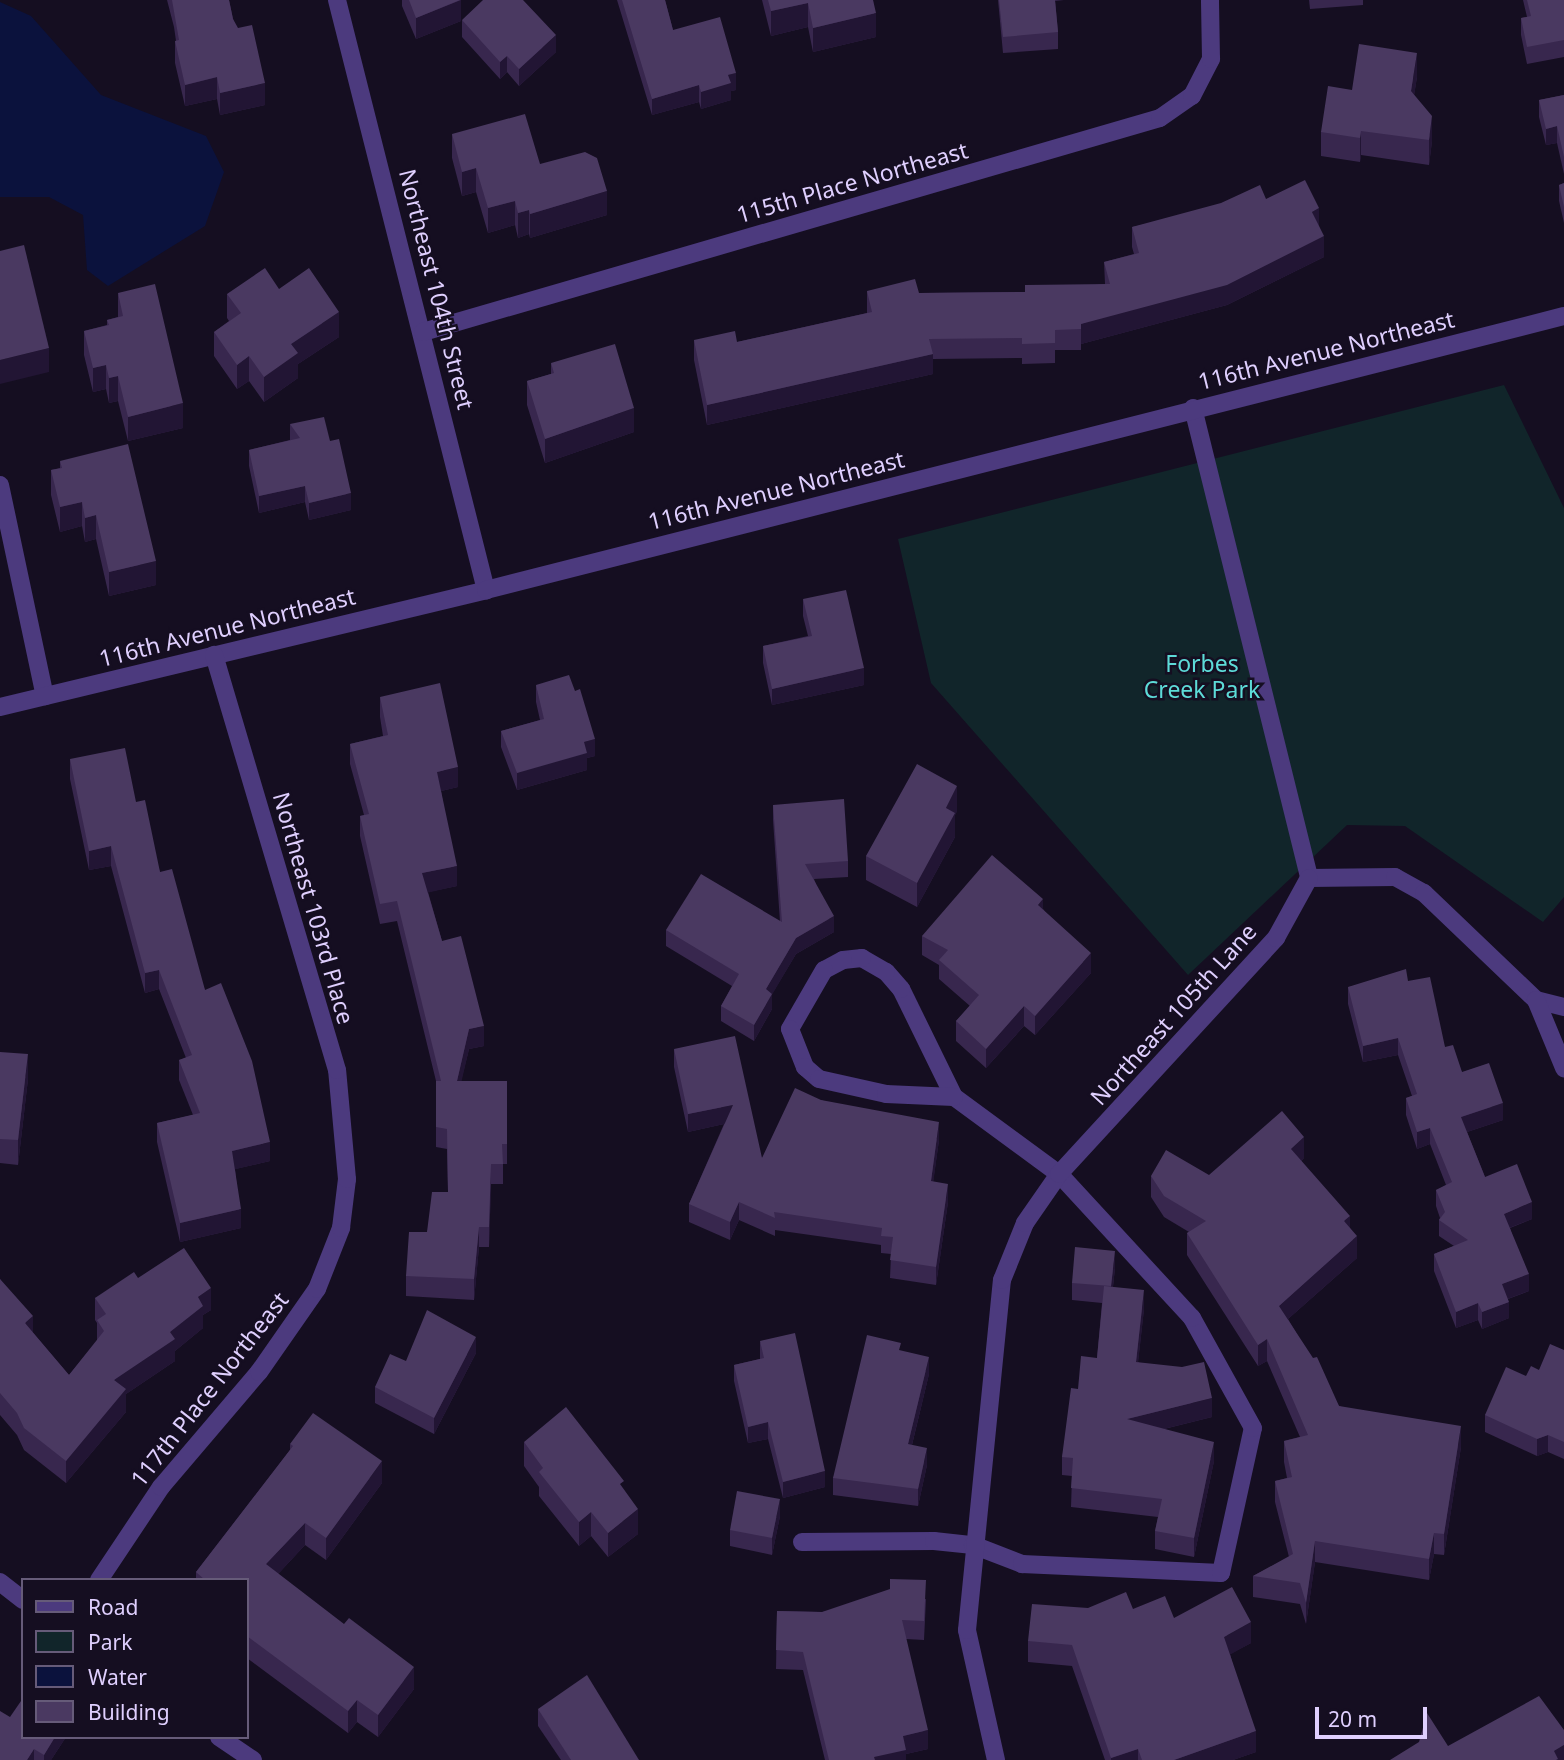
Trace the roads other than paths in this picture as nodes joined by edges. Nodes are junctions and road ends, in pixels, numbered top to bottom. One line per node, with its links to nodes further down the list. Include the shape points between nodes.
1 (337, 0): 4 (street, Northeast 104th Street)
2 (1210, 0): 4 (street, 115th Place Northeast, via 1211,59 1192,96 1160,118)
3 (1564, 316): 5 (street, 116th Avenue Northeast)
4 (423, 332): 7 (street, Northeast 104th Street)
5 (1193, 408): 7 (street, 116th Avenue Northeast); 11 (street)
6 (0, 485): 9 (street)
7 (486, 590): 8 (street, 116th Avenue Northeast)
8 (214, 655): 9 (street, 116th Avenue Northeast); 17 (street, Northeast 103rd Place, via 337,1070)
9 (45, 696): 10 (street, 116th Avenue Northeast)
10 (0, 707)
11 (1309, 878): 12 (street, via 1395,877 1424,893); 16 (street, Northeast 105th Lane, via 1276,938)
12 (1536, 1000): 13 (street); 14 (street)
13 (1564, 1007)
14 (1564, 1068)
15 (954, 1097): 15 (street, via 901,989 886,972 862,958 843,960 824,970 790,1029 805,1067 819,1079 886,1094); 16 (street)
16 (1059, 1174): 19 (street, Northeast 105th Lane, via 1025,1223 1002,1280); 19 (street, via 1192,1318 1254,1428 1221,1573 1022,1564)
17 (347, 1179): 20 (street, 117th Place Northeast, via 341,1228 317,1289 259,1373 161,1487)
18 (802, 1542): 19 (street)
19 (973, 1545): 25 (street, Northeast 105th Lane, via 967,1630)
20 (100, 1578)
21 (0, 1582): 22 (street)
22 (21, 1599)
23 (222, 1739): 24 (street)
24 (253, 1760)
25 (996, 1760)

